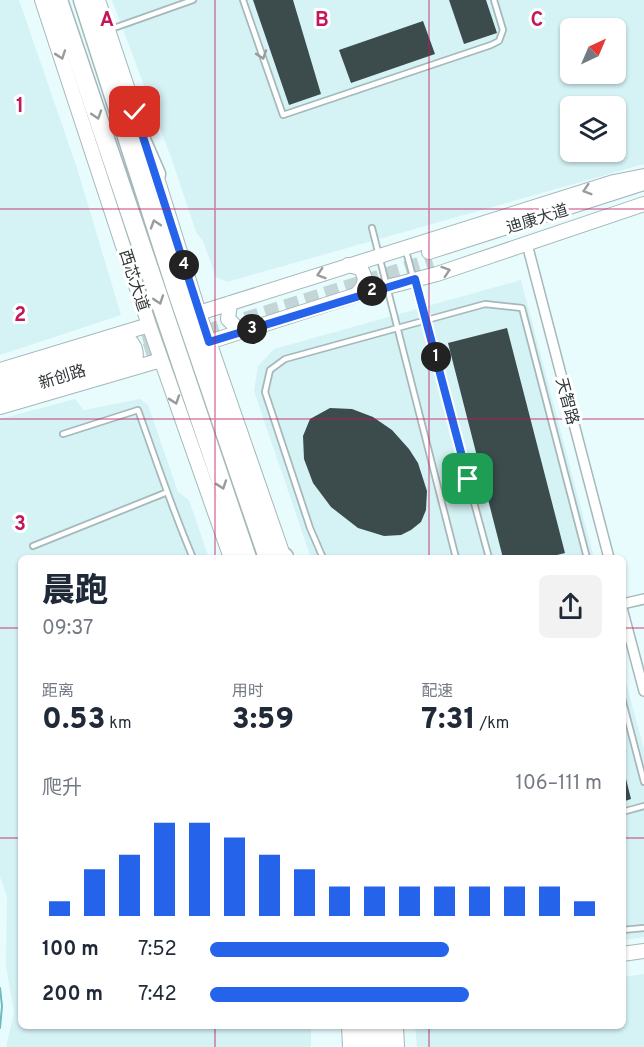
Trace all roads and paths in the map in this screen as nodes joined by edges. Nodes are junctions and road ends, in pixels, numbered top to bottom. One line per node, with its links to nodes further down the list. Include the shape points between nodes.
1 (42, 0): 26 (main road, 西芯大道, one-way to 26)
2 (58, 0): 41 (highway, 西芯大道, one-way to 41)
3 (83, 0): 42 (highway, one-way to 3, via 175,286)
4 (89, 0): 10 (highway)
5 (98, 0): 9 (main road)
6 (193, 0): 9 (lane)
7 (243, 0): 8 (lane, one-way to 8, via 283,115 491,45 503,30)
8 (494, 0)
9 (108, 30): 10 (main road)
10 (156, 174): 24 (main road)
11 (644, 176): 17 (main road, one-way to 17)
12 (644, 183): 13 (main road, 迪康大道, via 430,256)
13 (644, 196)
14 (644, 204): 16 (main road)
15 (372, 228): 18 (lane)
16 (527, 244): 20 (main road, one-way to 16); 48 (street, 天智路)
17 (404, 246): 18 (main road); 20 (lane)
18 (380, 255): 19 (main road); 21 (lane)
19 (348, 265): 22 (main road, via 360,268 365,277 365,284); 23 (main road, one-way to 23)
20 (415, 279): 21 (main road); 25 (lane)
21 (389, 287): 22 (main road); 27 (lane)
22 (356, 295): 28 (main road)
23 (230, 303): 24 (main road); 28 (main road, via 228,320)
24 (199, 313): 29 (main road)
25 (426, 320): 27 (lane); 46 (lane); 47 (lane, via 485,304 522,308)
26 (149, 325): 30 (main road); 31 (main road, 西芯大道)
27 (399, 327): 44 (lane, via 285,359 270,370 265,382 265,392); 45 (lane)
28 (241, 332): 29 (main road)
29 (209, 342): 43 (main road)
30 (126, 351): 31 (main road); 32 (main road); 33 (main road, 新创路); 34 (main road, 新创路); 35 (main road)
31 (161, 360): 40 (main road, 西芯大道, one-way to 40)
32 (0, 370)
33 (0, 384)
34 (0, 394)
35 (0, 407)
36 (63, 434): 37 (lane, via 138,410)
37 (165, 493): 38 (lane); 39 (lane)
38 (33, 546)
39 (193, 555)
40 (230, 555)
41 (245, 555)
42 (279, 555)
43 (279, 555)
44 (322, 555)
45 (455, 555)
46 (488, 555)
47 (586, 555)
48 (608, 555)
49 (644, 599): 50 (street)
50 (626, 605)
51 (626, 621): 52 (street)
52 (644, 691)
53 (626, 713): 54 (lane)
54 (644, 782)
55 (644, 806): 56 (lane)
56 (626, 811)
57 (644, 928): 58 (lane)
58 (626, 930)
59 (644, 951): 60 (main road)
60 (626, 953)
61 (350, 1029): 65 (main road)
62 (363, 1029): 66 (highway)
63 (381, 1029): 67 (highway)
64 (396, 1029): 68 (main road)
65 (350, 1047)
66 (365, 1047)
67 (383, 1047)
68 (397, 1047)

